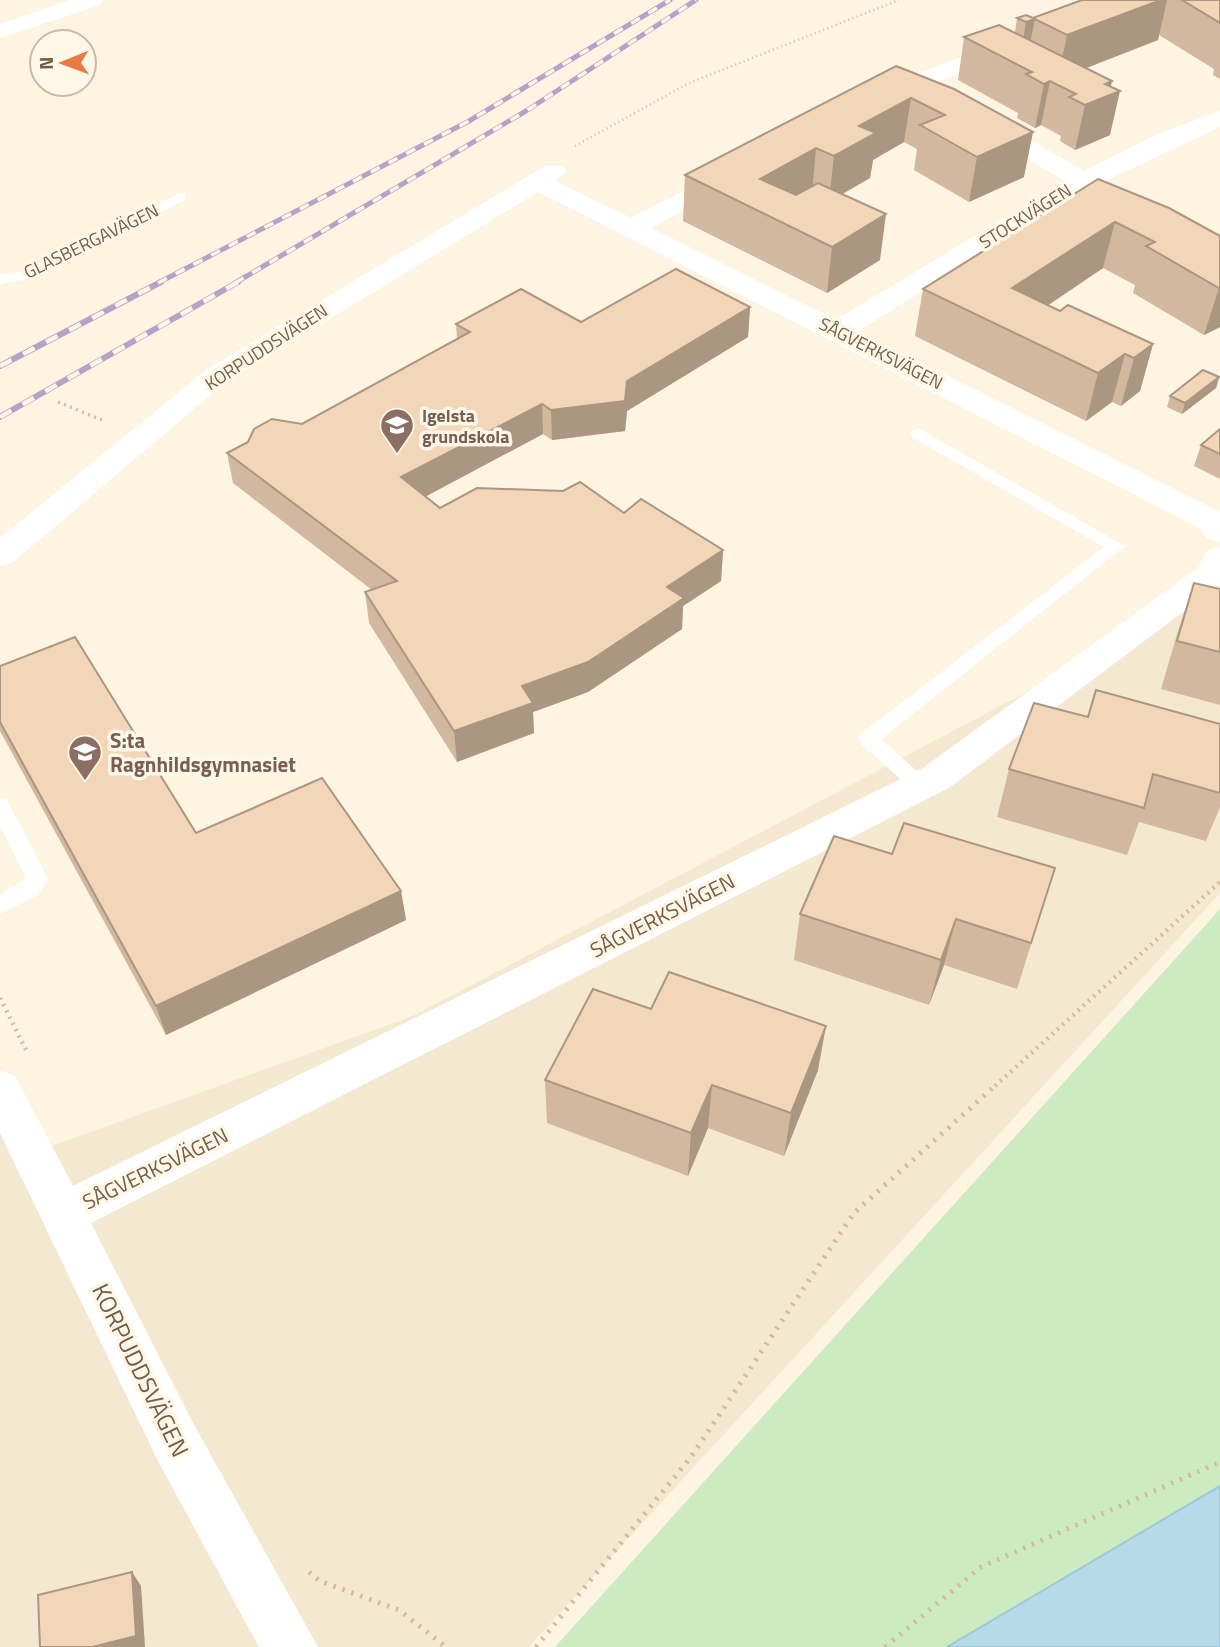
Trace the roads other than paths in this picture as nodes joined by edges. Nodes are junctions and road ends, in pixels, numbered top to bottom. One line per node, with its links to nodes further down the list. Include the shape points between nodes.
1 (82, 4): 2 (street); 4 (street)
2 (0, 31)
3 (1038, 36): 5 (street)
4 (0, 42)
5 (911, 82): 6 (street); 7 (street)
6 (935, 96)
7 (853, 110)
8 (960, 110): 12 (street)
9 (1220, 118): 12 (street, STOCKVÄGEN, via 1183,131)
10 (755, 163): 15 (street)
11 (546, 176): 15 (street, SÅGVERKSVÄGEN); 20 (street, KORPUDDSVÄGEN, via 216,376)
12 (1082, 181): 14 (street); 17 (street, STOCKVÄGEN)
13 (180, 197): 16 (lane, GLASBERGAVÄGEN, via 24,276)
14 (1127, 206)
15 (632, 228): 17 (street, SÅGVERKSVÄGEN)
16 (0, 279)
17 (838, 331): 19 (street, SÅGVERKSVÄGEN, via 1209,520)
18 (918, 433): 22 (lane, via 1116,546 868,739)
19 (1220, 532)
20 (0, 555)
21 (1220, 558): 22 (street, SÅGVERKSVÄGEN, via 1213,573)
22 (921, 786): 26 (street, SÅGVERKSVÄGEN)
23 (0, 805): 24 (lane, via 37,879 30,889)
24 (0, 905)
25 (16, 1074): 26 (street, KORPUDDSVÄGEN)
26 (65, 1213): 27 (street, KORPUDDSVÄGEN, via 176,1444)
27 (290, 1647)

